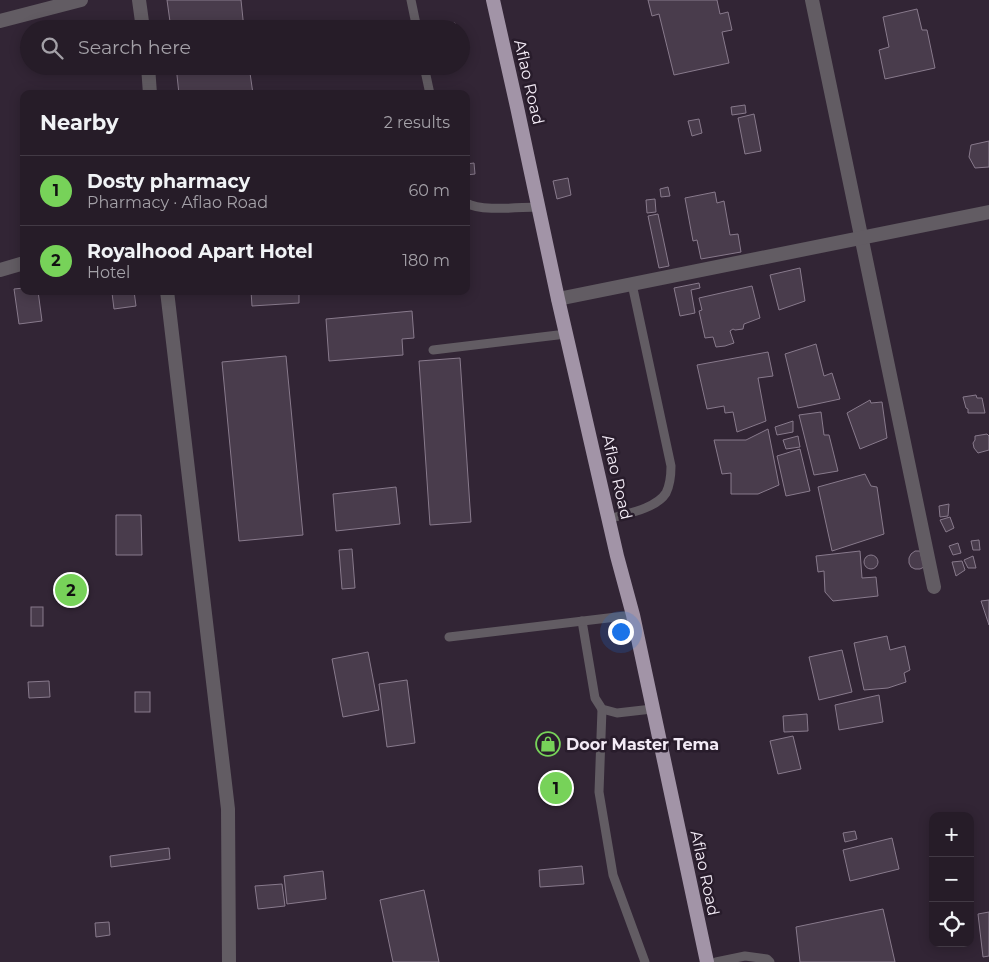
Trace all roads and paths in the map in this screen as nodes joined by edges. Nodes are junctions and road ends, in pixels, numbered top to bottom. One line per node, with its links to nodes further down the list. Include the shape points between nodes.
1 (81, 0): 8 (street)
2 (139, 0): 6 (street)
3 (411, 0): 7 (lane)
4 (493, 0): 14 (highway, Aflao Road)
5 (812, 0): 16 (street)
6 (142, 20)
7 (415, 20)
8 (0, 21)
9 (149, 75): 11 (street)
10 (426, 75): 12 (lane)
11 (150, 90)
12 (429, 90)
13 (470, 205): 14 (lane)
14 (538, 207): 21 (highway, Aflao Road)
15 (989, 212): 16 (street)
16 (862, 238): 19 (street); 25 (street)
17 (20, 263): 18 (street)
18 (0, 270)
19 (632, 284): 21 (street); 24 (lane, via 671,466 670,480 665,494 650,507)
20 (167, 295): 31 (street, via 228,809)
21 (558, 299): 22 (highway, Aflao Road)
22 (566, 334): 23 (lane); 24 (highway, Aflao Road)
23 (433, 350)
24 (608, 519): 26 (highway, Aflao Road)
25 (934, 587)
26 (633, 616): 27 (lane); 30 (highway, Aflao Road)
27 (582, 621): 28 (lane); 29 (lane, via 595,698)
28 (449, 636)
29 (602, 709): 30 (lane, via 618,713); 32 (lane, via 599,792 612,874)
30 (652, 709): 33 (highway, Aflao Road)
31 (229, 962)
32 (645, 962)
33 (707, 962)
34 (716, 962): 35 (lane, via 745,956)
35 (770, 962)

